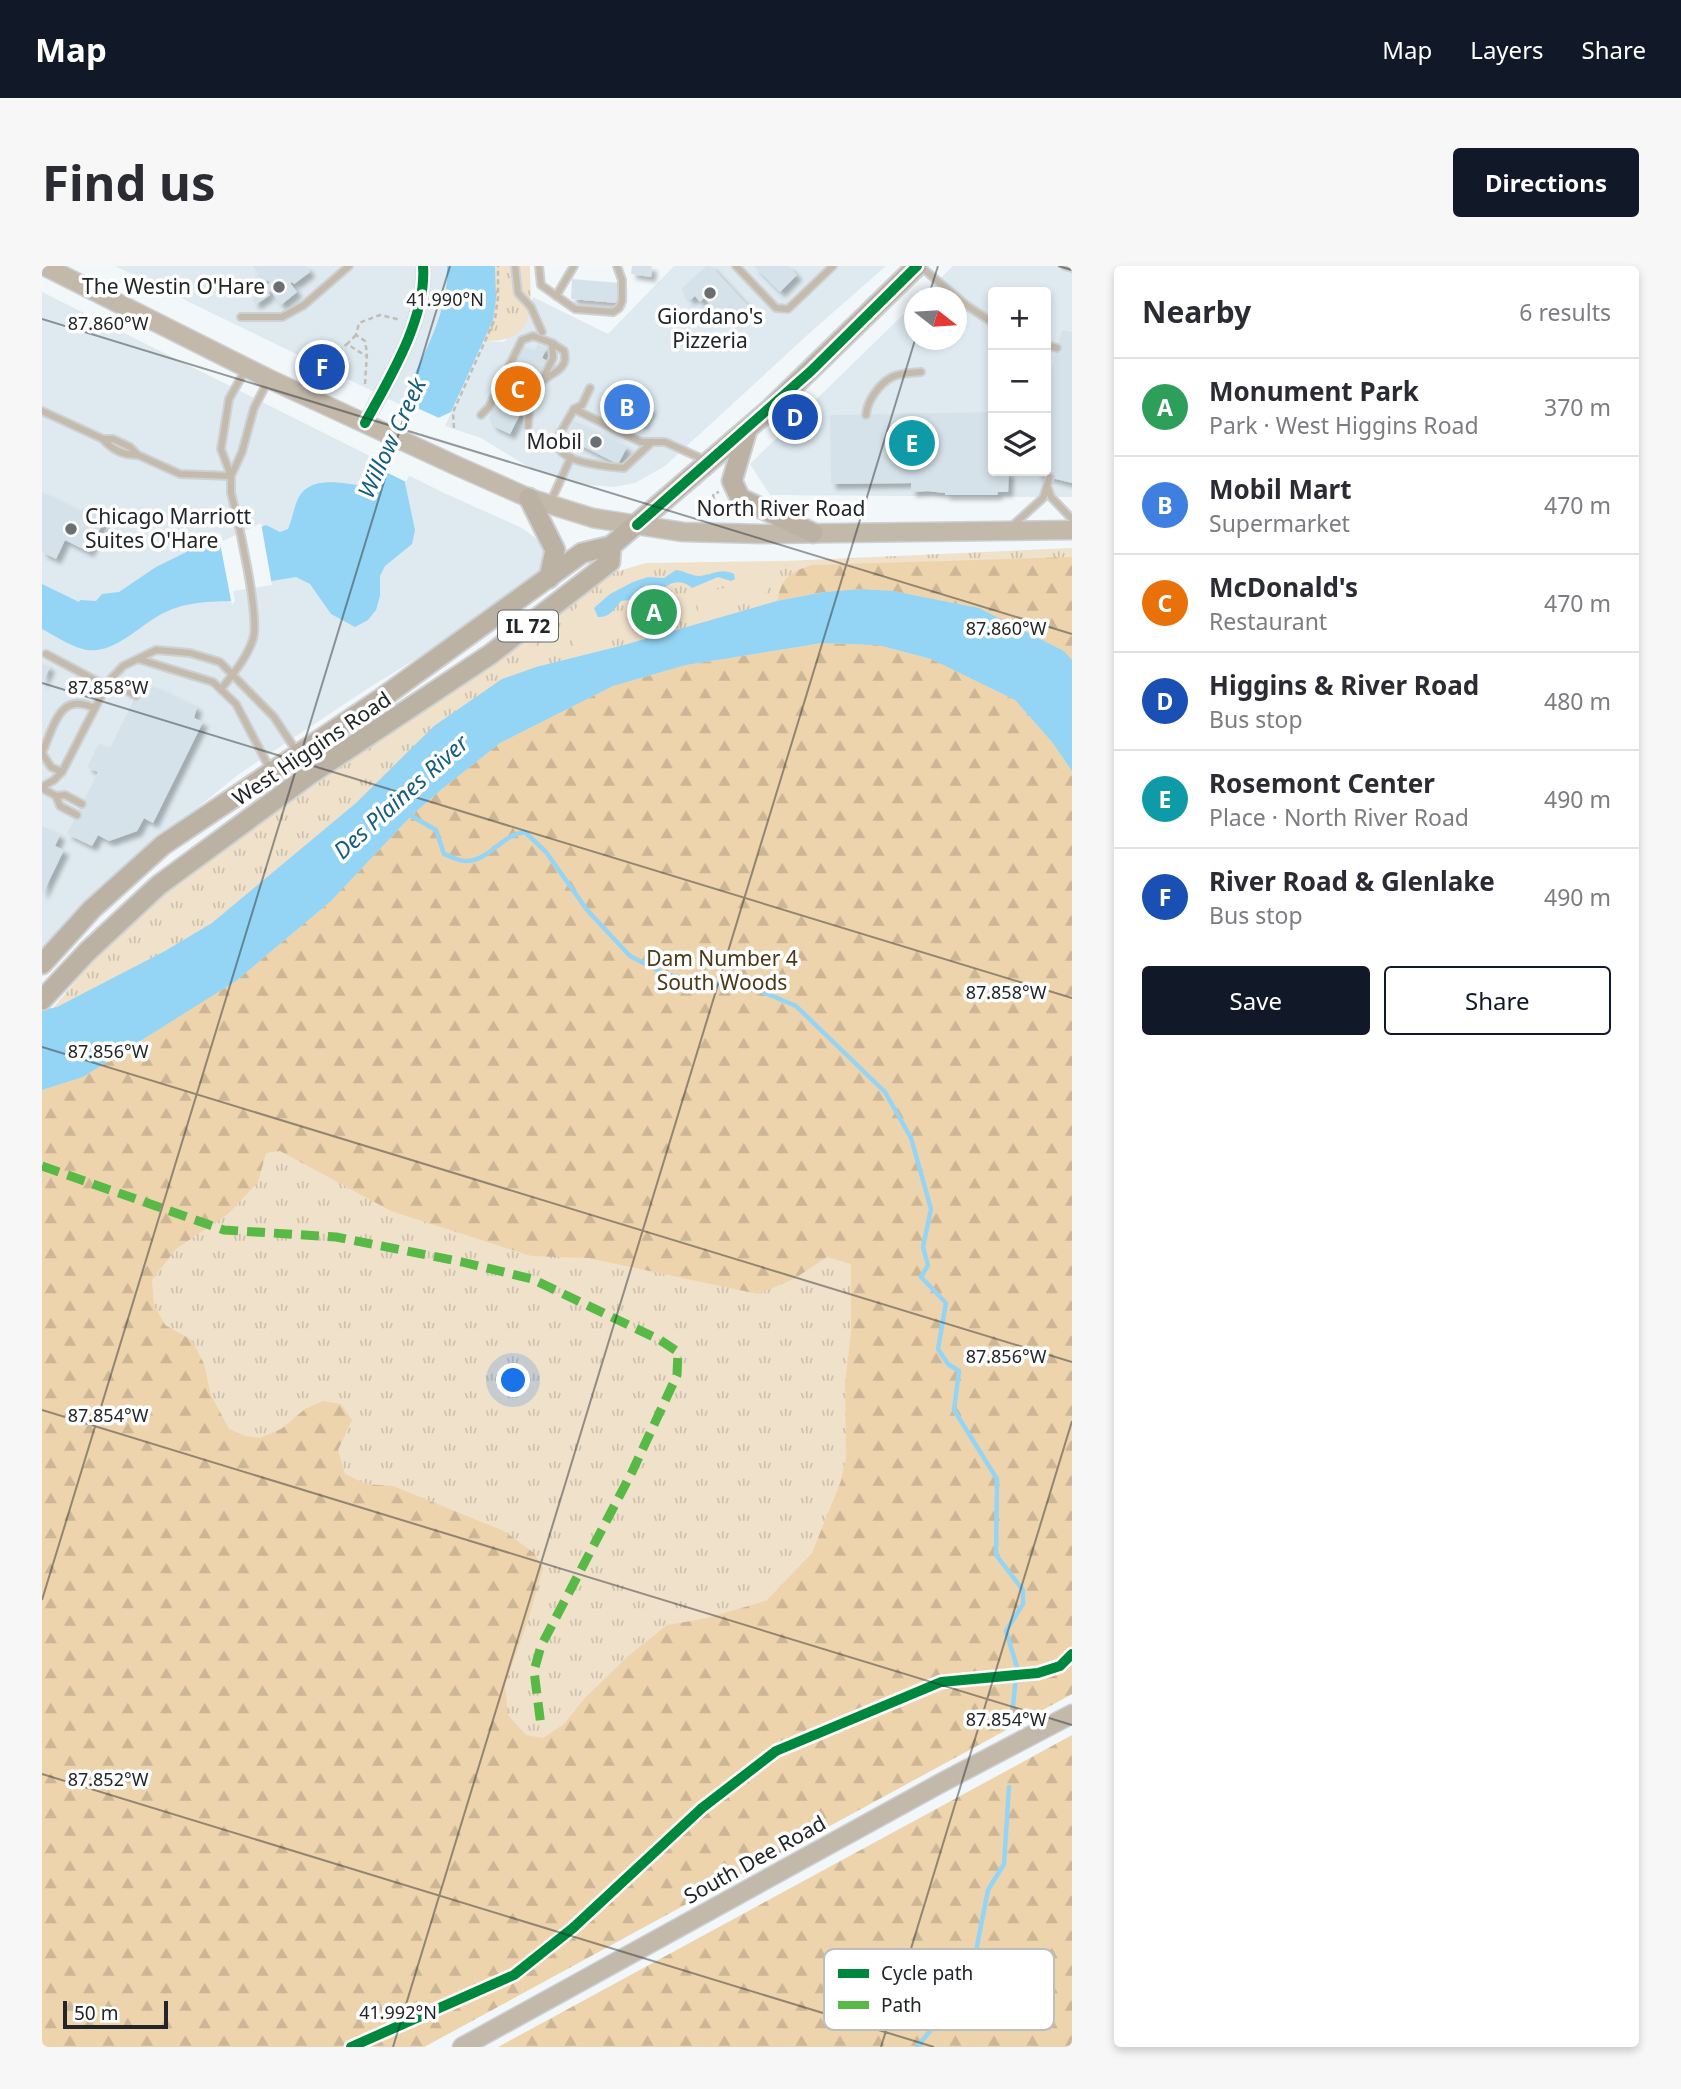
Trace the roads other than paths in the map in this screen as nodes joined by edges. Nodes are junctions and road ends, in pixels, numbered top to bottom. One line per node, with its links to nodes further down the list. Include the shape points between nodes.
1 (44, 266): 20 (main road, North River Road)
2 (349, 266): 14 (lane, via 304,305 282,317)
3 (423, 266): 29 (street, via 423,293 409,335)
4 (515, 266): 16 (lane, via 518,293 531,307)
5 (539, 266): 13 (lane, via 541,285)
6 (574, 266): 13 (lane)
7 (617, 266): 13 (lane, via 622,301 613,312 575,309)
8 (736, 266): 9 (lane, via 776,308 788,309)
9 (833, 266)
10 (919, 266): 15 (lane); 31 (main road, West Higgins Road / IL 72)
11 (1065, 266): 12 (lane)
12 (1072, 268)
13 (556, 296)
14 (241, 317)
15 (988, 320)
16 (542, 332)
17 (552, 343): 23 (lane, via 553,358); 23 (lane, via 564,351 566,361 559,372); 27 (lane, via 533,335 522,340)
18 (1051, 346): 19 (lane)
19 (1057, 348)
20 (247, 368): 22 (main road, North River Road); 35 (lane, via 229,399 221,449)
21 (921, 372): 28 (lane, via 892,377 872,397)
22 (269, 379): 29 (main road, North River Road); 35 (lane)
23 (541, 383): 30 (lane, via 528,408)
24 (590, 388): 25 (lane, via 582,405)
25 (574, 409): 32 (lane, via 641,442); 33 (lane, via 557,439 560,451)
26 (42, 411): 35 (lane, via 103,439 113,439 180,474)
27 (481, 415)
28 (866, 415)
29 (365, 423): 38 (main road, North River Road)
30 (528, 426)
31 (747, 430): 34 (main road, West Higgins Road / IL 72); 44 (main road, via 732,481 740,498)
32 (652, 442): 33 (lane, via 624,468); 34 (lane, via 665,442)
33 (571, 457): 39 (lane)
34 (710, 462): 41 (main road, West Higgins Road / IL 72)
35 (231, 476): 49 (lane, via 254,637)
36 (1050, 477): 37 (lane)
37 (1048, 487): 40 (lane, via 1051,497); 42 (lane, via 1034,508)
38 (529, 498): 39 (main road, North River Road); 46 (main road, via 555,550)
39 (549, 504): 41 (main road, North River Road)
40 (1072, 519)
41 (637, 525): 44 (main road, North River Road, via 682,532); 45 (main road, West Higgins Road / IL 72)
42 (1007, 530): 43 (main road, North River Road); 44 (main road, North River Road)
43 (1072, 530)
44 (813, 533)
45 (611, 546): 46 (main road, West Higgins Road / IL 72, via 582,553); 57 (main road, West Higgins Road / IL 72, via 610,562 533,622 431,696)
46 (549, 578): 54 (main road, West Higgins Road / IL 72)
47 (46, 654): 50 (lane)
48 (138, 659): 49 (lane, via 156,650 190,653 220,662); 50 (lane, via 123,666); 51 (lane, via 213,682)
49 (233, 674): 51 (lane); 54 (lane, via 274,717)
50 (108, 683): 52 (lane); 53 (lane)
51 (221, 689): 56 (lane, via 236,704)
52 (136, 696)
53 (94, 708): 55 (lane); 55 (lane, via 73,702 64,708 42,753)
54 (298, 754): 56 (main road, West Higgins Road / IL 72); 57 (street)
55 (62, 772): 58 (lane)
56 (272, 773): 59 (street); 63 (main road, West Higgins Road / IL 72, via 163,845 92,909)
57 (309, 775): 59 (main road, West Higgins Road / IL 72)
58 (42, 788): 60 (lane)
59 (285, 793): 64 (main road, West Higgins Road / IL 72, via 159,886)
60 (56, 796): 61 (lane, via 65,795); 62 (lane, via 60,806)
61 (82, 804)
62 (77, 815)
63 (42, 964)
64 (42, 1000)
65 (1072, 1714): 66 (main road, South Dee Road)
66 (462, 2047)

